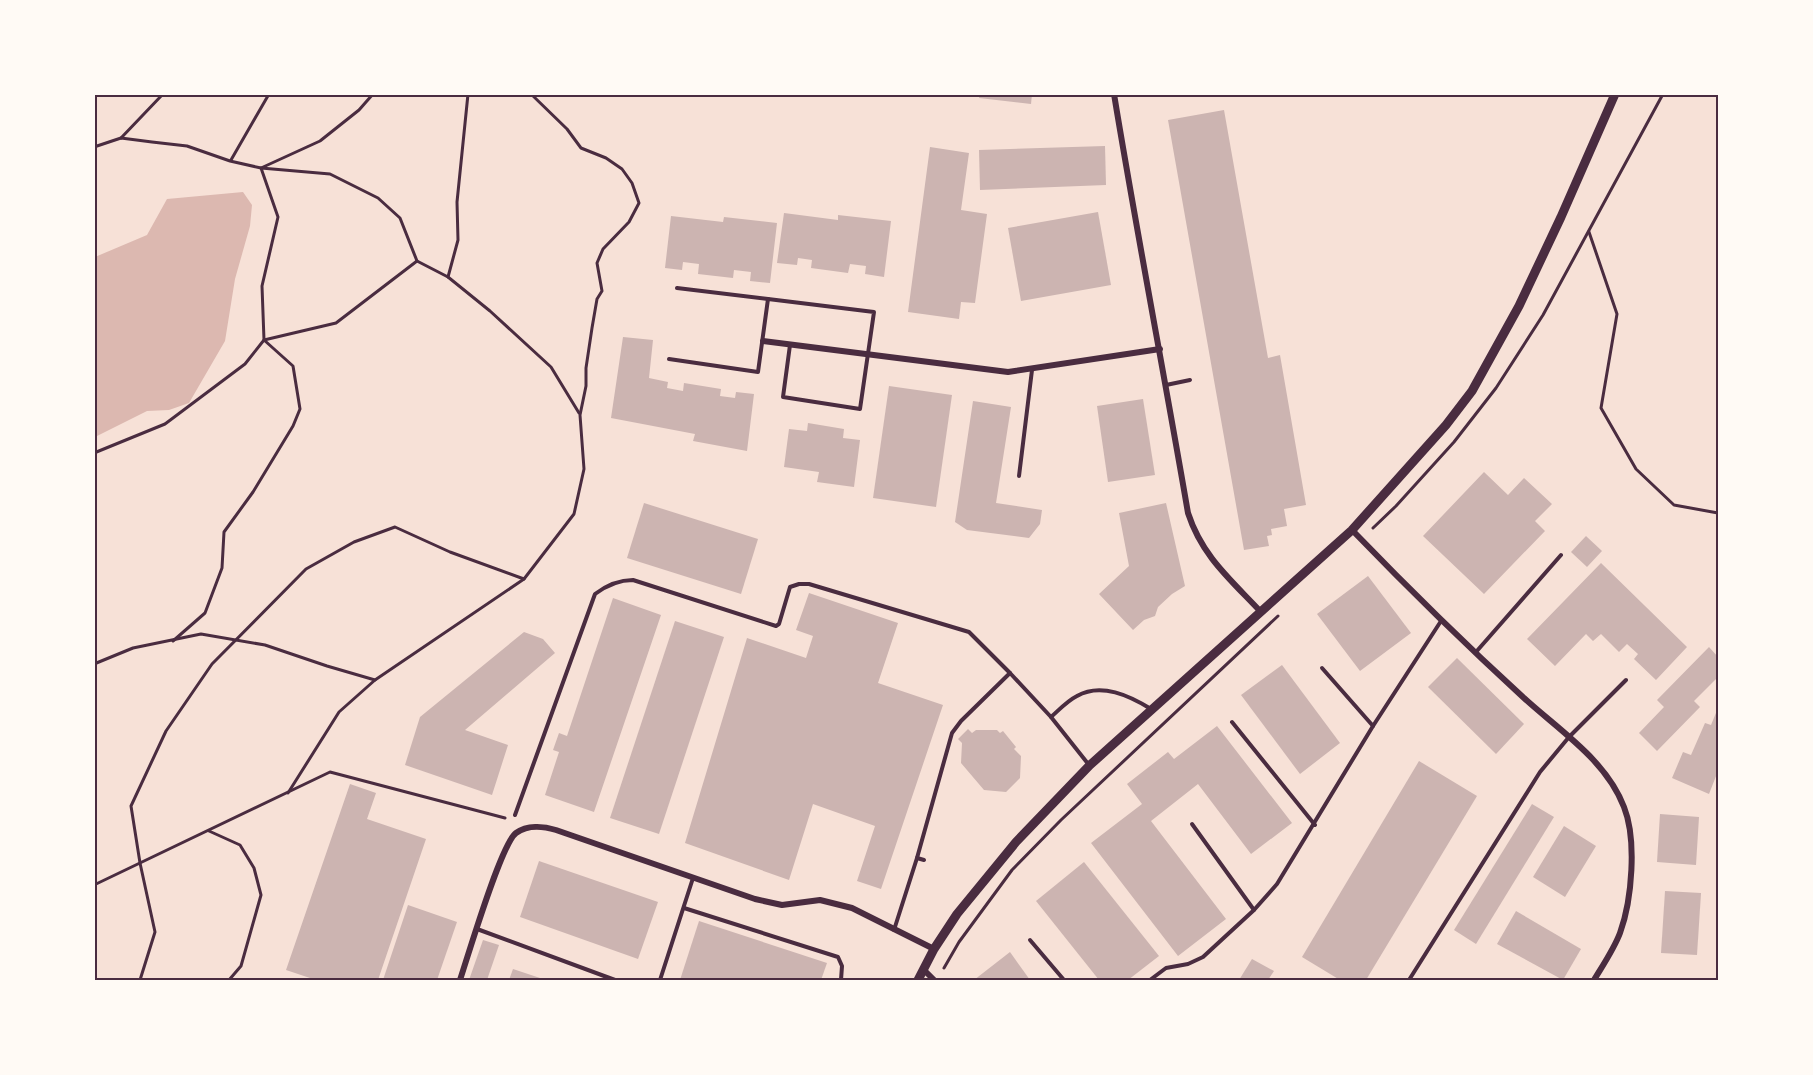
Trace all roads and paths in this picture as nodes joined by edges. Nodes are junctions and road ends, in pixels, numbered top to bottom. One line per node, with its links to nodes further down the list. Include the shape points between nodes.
1 (163, 94): 9 (path)
2 (269, 94): 11 (path)
3 (373, 94): 12 (path, via 320,141)
4 (468, 94): 15 (path, via 457,202 458,240)
5 (531, 94): 28 (path, via 581,148 622,169 639,202 597,263 602,291 597,299)
6 (1114, 94): 22 (street)
7 (1615, 94): 32 (street, via 1524,297 1472,391)
8 (1664, 94): 13 (path)
9 (121, 138): 10 (path); 11 (path, via 187,146)
10 (94, 147)
11 (230, 161): 12 (path)
12 (261, 168): 14 (path, via 330,174 378,198 400,218); 19 (path, via 278,217 262,286)
13 (1589, 232): 18 (path); 31 (path, via 1617,314 1601,408 1636,469 1674,505)
14 (417, 261): 15 (path); 19 (path, via 336,323)
15 (448, 277): 28 (path, via 551,367)
16 (677, 288): 17 (lane)
17 (768, 299): 20 (lane); 23 (lane, via 874,312)
18 (1543, 315)
19 (264, 340): 29 (path, via 245,364 165,424); 39 (path, via 293,366 300,409 253,492 224,532 222,568 205,613)
20 (763, 341): 21 (street); 24 (lane, via 758,372)
21 (790, 344): 23 (street); 23 (lane, via 783,397 860,409)
22 (1160, 349): 25 (street); 27 (street)
23 (868, 354): 25 (street, via 1008,372)
24 (669, 359)
25 (1032, 370): 30 (lane)
26 (1190, 380): 27 (lane)
27 (1166, 384): 36 (street, via 1192,526 1208,555)
28 (579, 415): 34 (path, via 584,469 574,514)
29 (94, 453)
30 (1019, 476)
31 (1719, 513)
32 (1352, 530): 36 (street); 37 (street)
33 (1561, 555): 40 (lane)
34 (524, 579): 38 (path, via 395,527 354,542 306,568); 44 (path)
35 (1284, 610): 69 (path, via 1019,862 975,918)
36 (1260, 611): 46 (street)
37 (1441, 621): 40 (street); 49 (lane)
38 (235, 640): 39 (path, via 201,634); 44 (path, via 265,645); 60 (path, via 212,664 166,731 131,806)
39 (173, 641): 41 (path, via 133,648)
40 (1476, 652): 50 (street)
41 (94, 664)
42 (1322, 668): 49 (lane)
43 (1010, 673): 47 (lane); 53 (lane, via 969,632 809,584 790,587 776,626 623,580 595,594); 58 (lane, via 952,733)
44 (375, 680): 52 (path, via 339,712)
45 (1626, 680): 50 (lane)
46 (1151, 710): 47 (lane, via 1130,696 1094,689 1076,696); 51 (street)
47 (1051, 717): 51 (lane)
48 (1232, 722): 56 (lane)
49 (1373, 726): 56 (lane)
50 (1569, 737): 81 (lane, via 1540,772); 82 (street, via 1616,789 1630,834 1627,913)
51 (1090, 765): 68 (street, via 1016,842)
52 (288, 793): 54 (path, via 330,772); 57 (path)
53 (515, 815)
54 (511, 820)
55 (1192, 824): 64 (lane)
56 (1315, 825): 64 (lane, via 1277,884)
57 (208, 831): 60 (path); 72 (path, via 240,845 254,868 261,895 241,966)
58 (917, 858): 59 (lane); 66 (lane)
59 (924, 860)
60 (140, 863): 62 (path); 71 (path, via 154,932)
61 (694, 877): 63 (lane); 65 (street, via 556,830 528,828 510,839); 66 (street, via 782,905 820,900 852,908)
62 (94, 885)
63 (684, 908): 75 (lane); 76 (lane, via 838,957)
64 (1254, 910): 80 (lane, via 1203,957 1166,968)
65 (477, 929): 73 (street); 74 (lane)
66 (894, 930): 68 (street)
67 (1030, 940): 79 (lane)
68 (934, 949): 70 (street)
69 (944, 968)
70 (923, 969): 77 (street); 78 (street)
71 (140, 981)
72 (229, 981)
73 (460, 981)
74 (615, 981)
75 (660, 981)
76 (841, 981)
77 (918, 981)
78 (934, 981)
79 (1064, 981)
80 (1150, 981)
81 (1409, 981)
82 (1594, 981)

